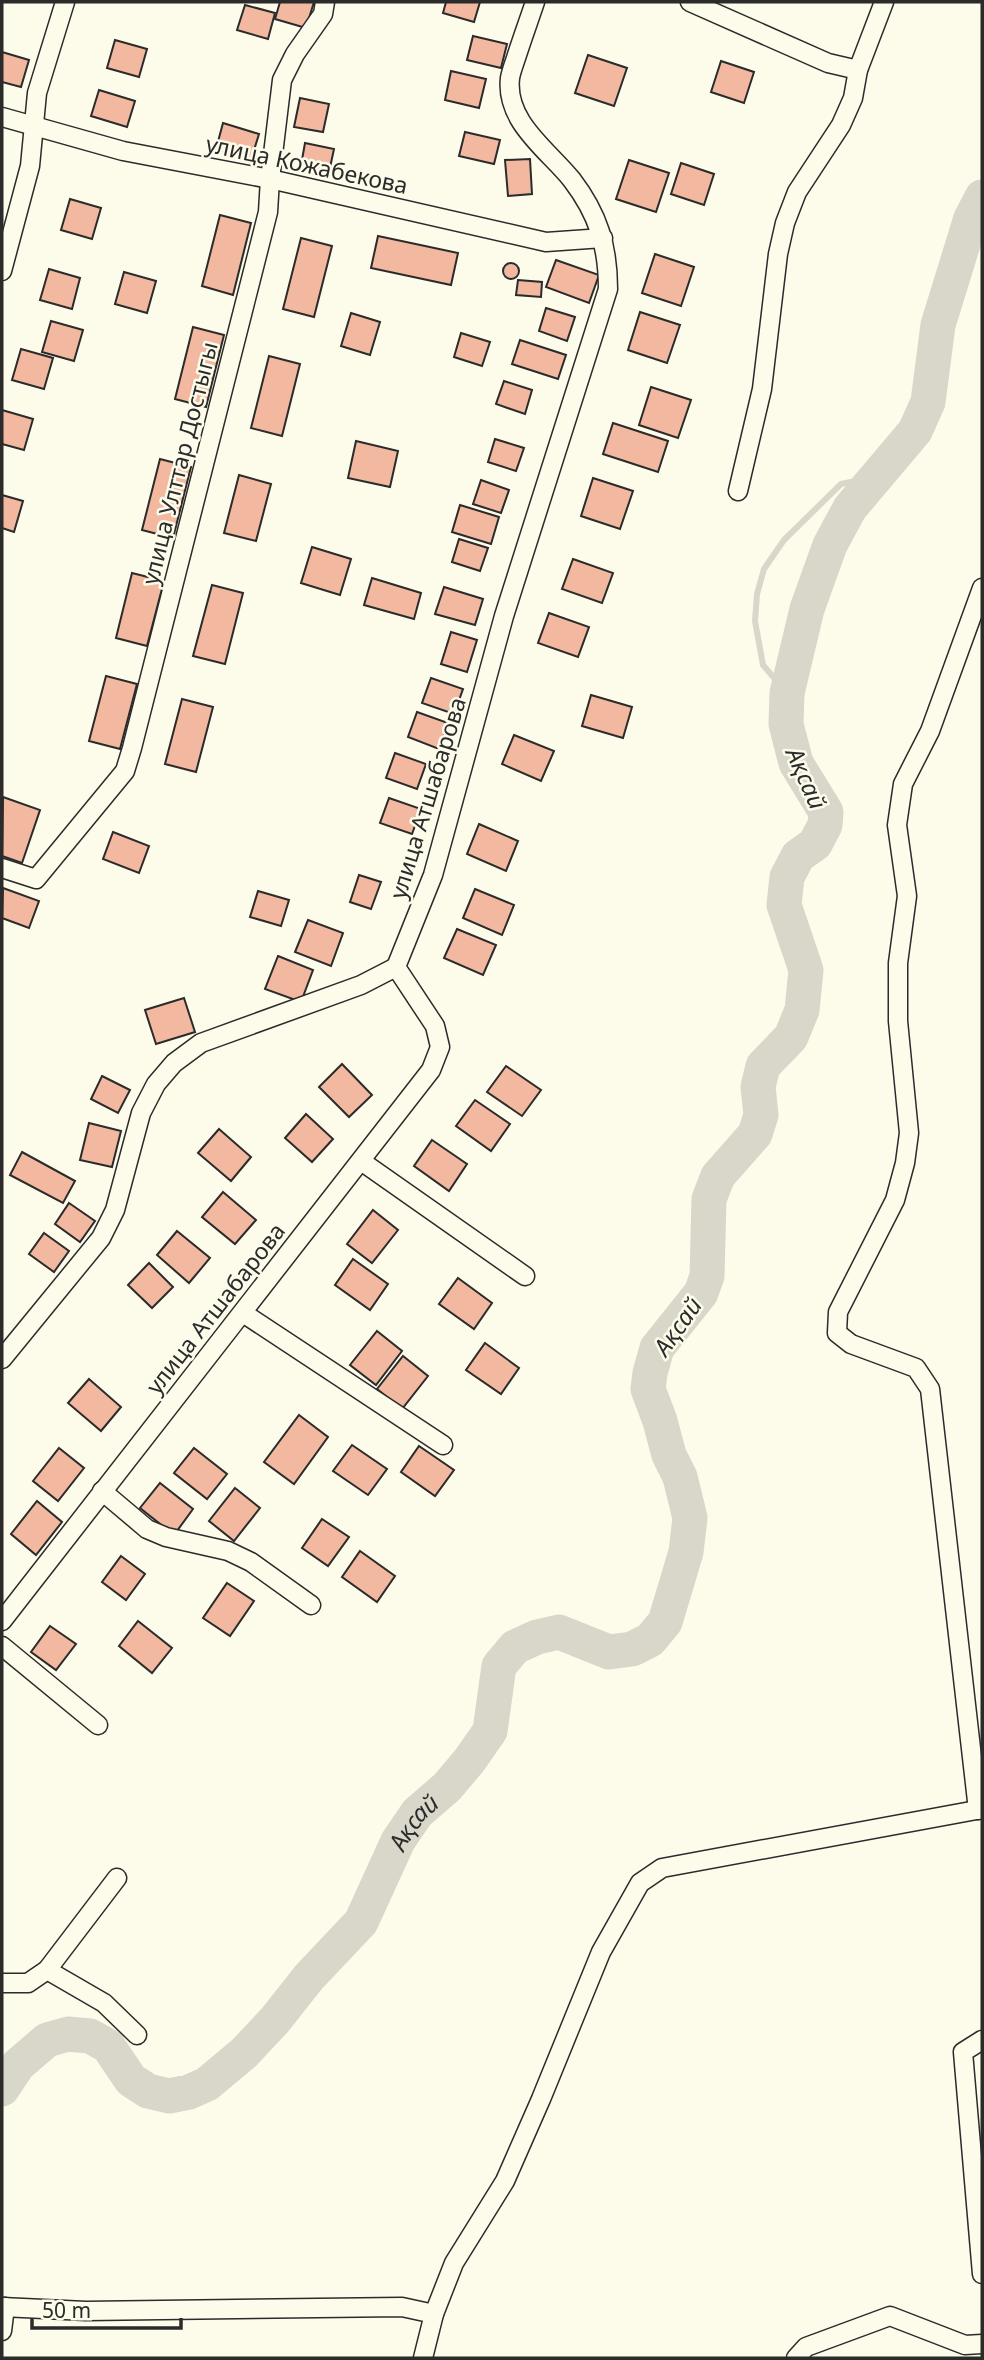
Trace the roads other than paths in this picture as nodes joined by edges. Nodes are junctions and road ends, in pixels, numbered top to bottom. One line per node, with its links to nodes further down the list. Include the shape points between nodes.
1 (65, 2): 8 (street, via 37,93)
2 (325, 2): 9 (street, улица Улттар Достыгы, via 323,14 282,79)
3 (535, 2): 10 (street, улица Атшабарова, via 510,79 513,105 524,127 572,180)
4 (690, 2): 6 (street, via 828,63)
5 (884, 2): 6 (street)
6 (858, 70): 12 (street, via 841,125 797,192 785,223 762,389)
7 (2, 117): 8 (street, улица Кожабекова)
8 (34, 126): 9 (street, улица Кожабекова, via 123,151); 11 (street, via 30,166)
9 (270, 179): 10 (street, улица Кожабекова, via 546,242); 14 (street, улица Улттар Достыгы, via 268,212 125,771 36,879)
10 (603, 238): 15 (street, улица Атшабарова, via 608,289 504,616 433,875)
11 (2, 271)
12 (738, 491)
13 (982, 588): 26 (street, via 930,732 903,784 897,825 907,896 898,963 898,1021 909,1133 895,1200 838,1312 837,1333 851,1344 916,1368 929,1389)
14 (2, 868)
15 (396, 967): 16 (street, улица Атшабарова, via 435,1026 440,1047 431,1070); 19 (street, via 361,985 201,1043 174,1063 141,1113 115,1210 102,1238)
16 (361, 1161): 17 (street); 18 (street, улица Атшабарова)
17 (525, 1276)
18 (243, 1313): 20 (street); 21 (street, улица Атшабарова)
19 (2, 1359)
20 (443, 1445)
21 (102, 1491): 22 (street, via 147,1529 228,1551); 23 (street, улица Атшабарова)
22 (311, 1605)
23 (2, 1622)
24 (2, 1646): 25 (street)
25 (98, 1725)
26 (980, 1810): 34 (street, via 662,1868 640,1883 601,1952 505,2180 454,2263)
27 (117, 1878): 28 (street)
28 (47, 1970): 29 (street, via 28,1983); 30 (street, via 104,2003)
29 (2, 1983)
30 (137, 2035)
31 (982, 2040): 32 (street, via 963,2052)
32 (982, 2272)
33 (3, 2307): 34 (street, via 86,2311 402,2307); 35 (street)
34 (434, 2314): 37 (street)
35 (2, 2331)
36 (982, 2344): 38 (street, via 965,2345 890,2316 806,2347)
37 (423, 2358)
38 (796, 2358)

